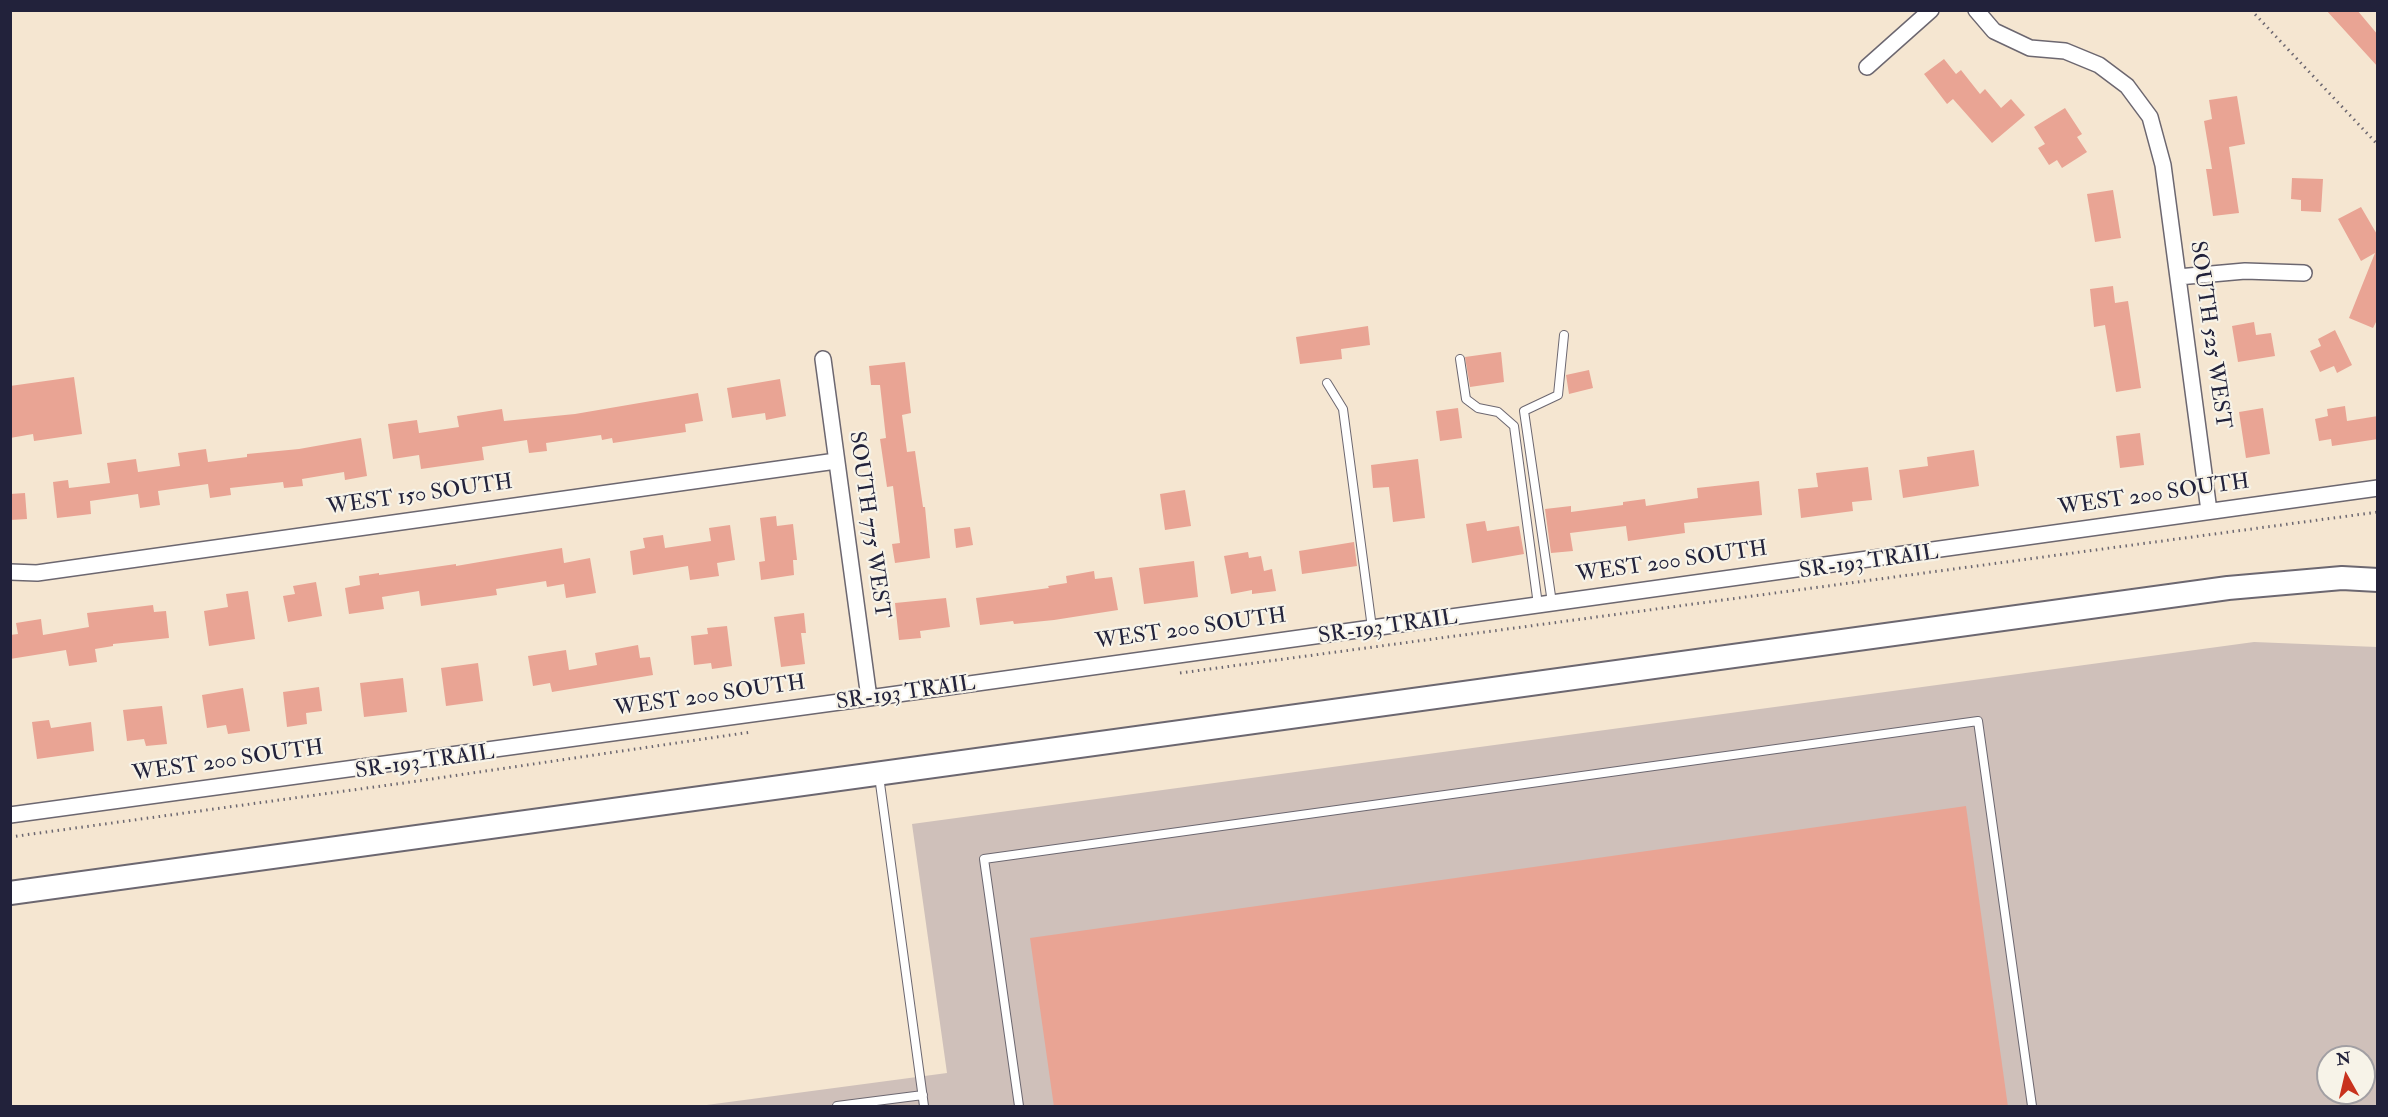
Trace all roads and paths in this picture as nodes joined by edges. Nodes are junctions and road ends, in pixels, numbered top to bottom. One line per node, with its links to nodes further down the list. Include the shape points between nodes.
1 (1931, 10): 4 (street)
2 (1976, 10): 7 (street, SOUTH 525 WEST, via 1994,31 2030,48 2065,51 2098,65 2127,86 2150,117 2163,165)
3 (2251, 10): 5 (path)
4 (1867, 68)
5 (2378, 145)
6 (2304, 273): 7 (street, via 2245,270)
7 (2178, 277): 14 (street, SOUTH 525 WEST)
8 (1564, 335): 18 (lane, via 1558,395 1524,411)
9 (823, 359): 12 (street, SOUTH 775 WEST)
10 (1460, 359): 18 (lane, via 1466,399 1478,408 1498,412 1514,426)
11 (1327, 383): 19 (lane, via 1343,409)
12 (836, 461): 16 (street, WEST 150 SOUTH, via 37,573); 21 (street, SOUTH 775 WEST)
13 (2378, 488): 14 (street, WEST 200 SOUTH)
14 (2209, 511): 18 (street, WEST 200 SOUTH)
15 (2378, 512): 20 (path, SR-193 TRAIL)
16 (10, 572)
17 (2378, 580): 23 (main road, via 2342,578 2228,588)
18 (1545, 604): 19 (street, WEST 200 SOUTH)
19 (1372, 628): 21 (street, WEST 200 SOUTH)
20 (1179, 673)
21 (869, 698): 24 (street, WEST 200 SOUTH)
22 (755, 732): 25 (path, SR-193 TRAIL)
23 (879, 774): 26 (main road); 27 (lane)
24 (10, 815)
25 (10, 837)
26 (10, 893)
27 (923, 1095): 28 (lane); 29 (lane)
28 (837, 1107)
29 (924, 1107)
30 (1019, 1107): 31 (lane, via 984,860 1978,721)
31 (2032, 1107)

